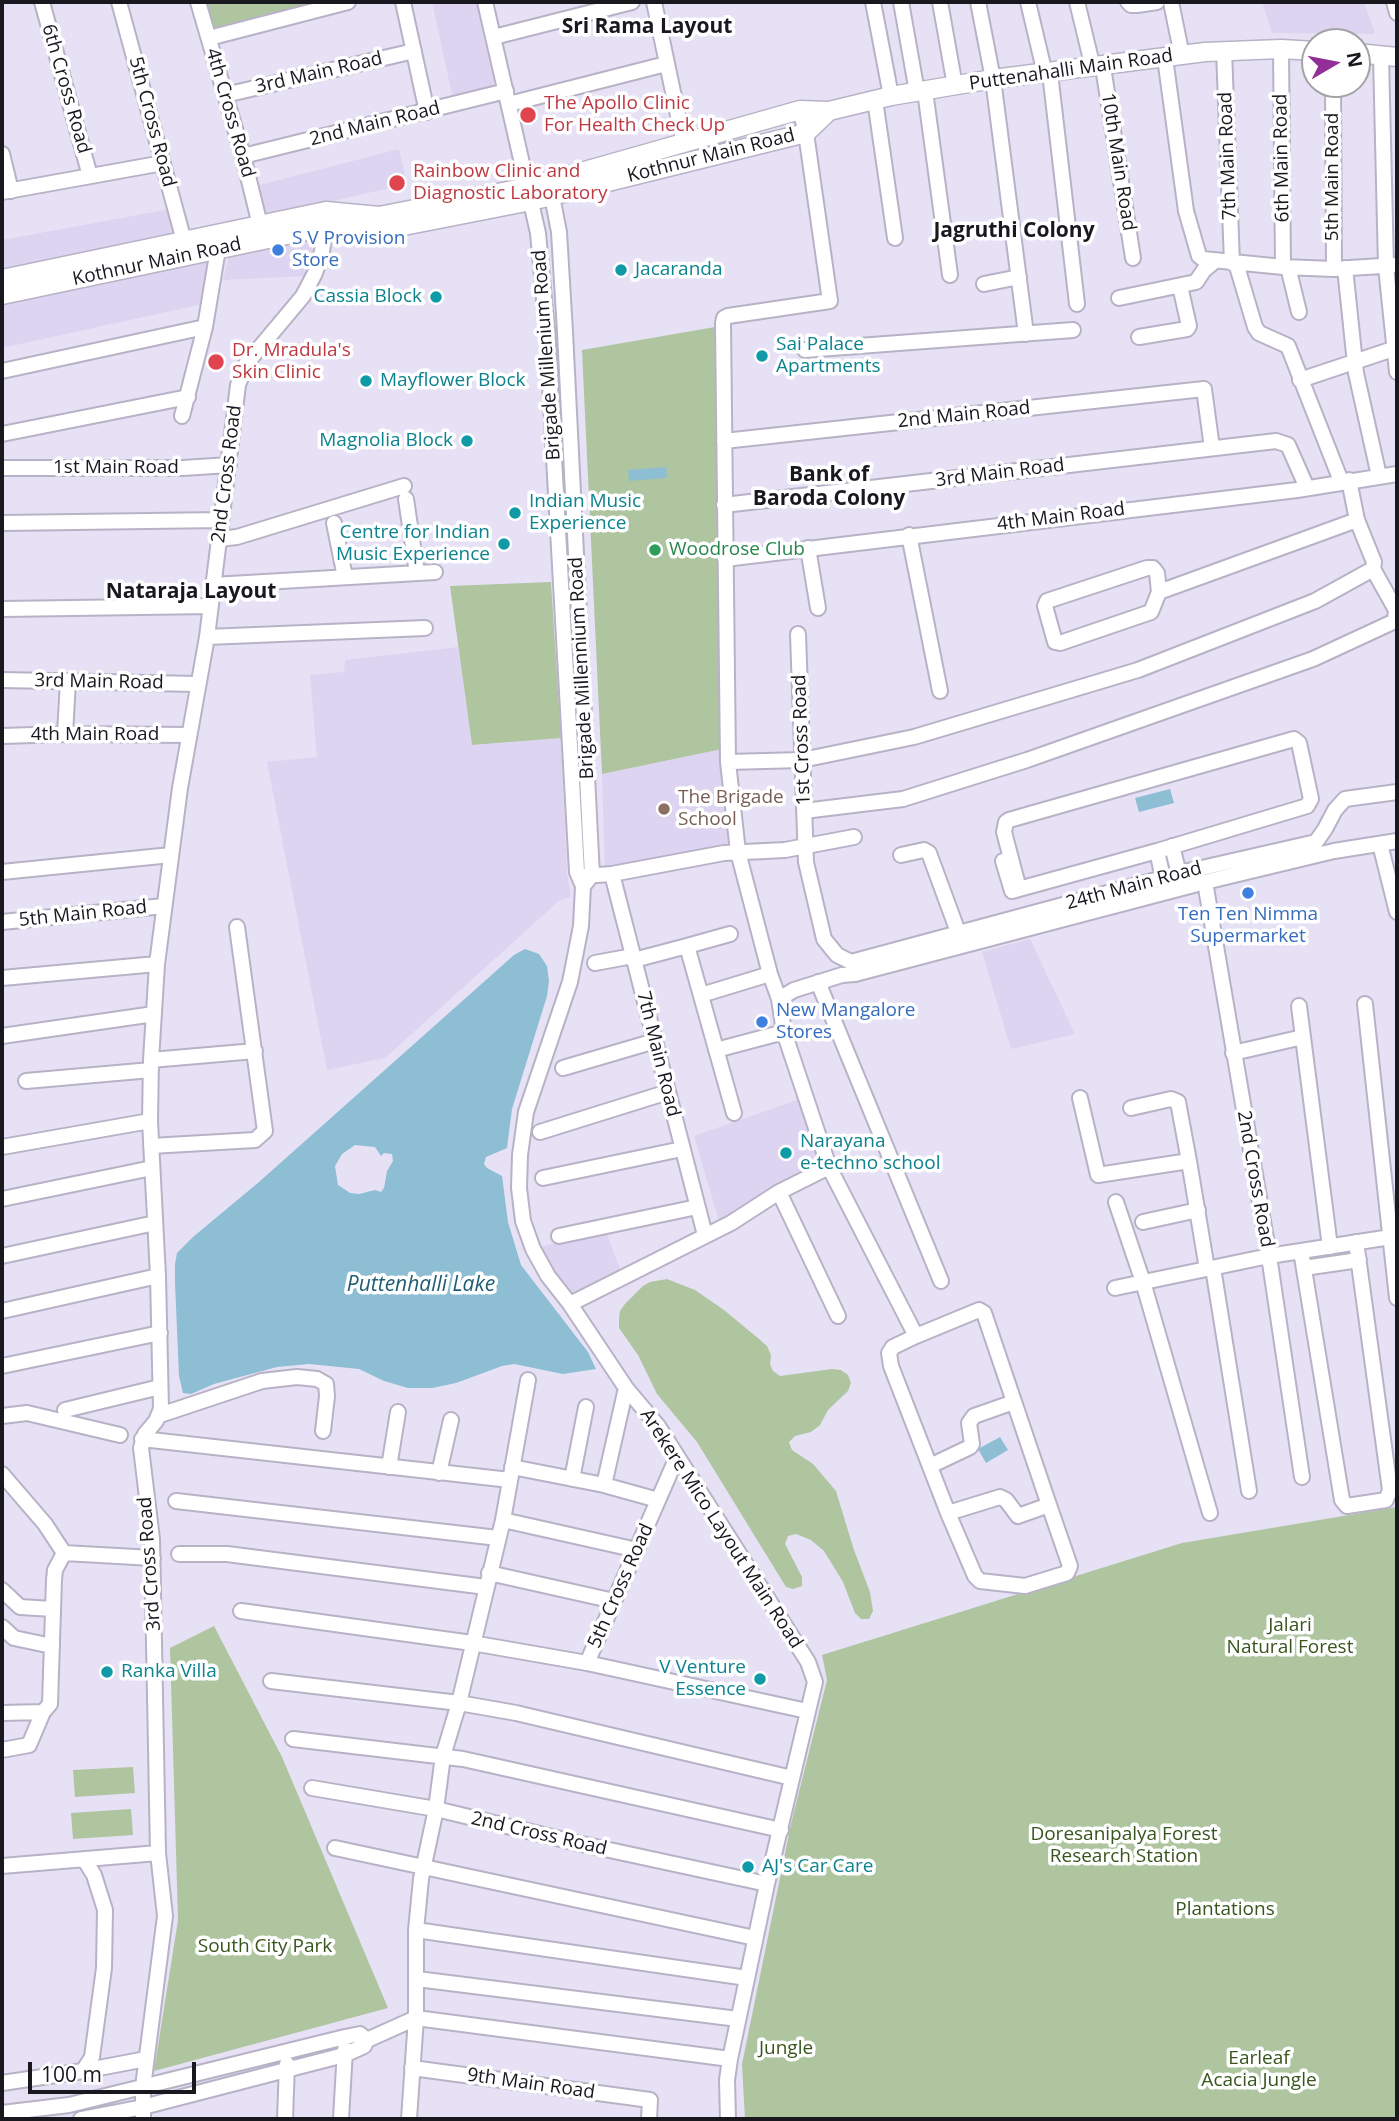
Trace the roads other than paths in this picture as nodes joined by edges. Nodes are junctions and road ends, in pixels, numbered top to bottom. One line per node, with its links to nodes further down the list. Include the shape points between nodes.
1 (42, 2): 47 (street, 6th Cross Road)
2 (119, 2): 46 (street, 5th Cross Road)
3 (198, 2): 21 (street, 4th Cross Road)
4 (343, 2): 21 (street)
5 (403, 2): 25 (street)
6 (485, 2): 20 (street)
7 (632, 2): 20 (street)
8 (654, 2): 29 (street)
9 (873, 2): 37 (street)
10 (901, 2): 34 (street)
11 (940, 2): 33 (street)
12 (978, 2): 32 (street)
13 (1028, 2): 31 (street)
14 (1077, 2): 30 (street, 10th Main Road)
15 (1128, 2): 16 (street)
16 (1157, 2)
17 (1171, 2): 27 (street)
18 (1394, 2): 19 (street)
19 (1397, 13)
20 (494, 37): 36 (street)
21 (209, 38): 35 (street, 4th Cross Road)
22 (1281, 49): 23 (main road, Puttenahalli Main Road); 24 (main road, Puttenahalli Main Road); 60 (street, 6th Main Road)
23 (1224, 50): 27 (main road, Puttenahalli Main Road); 58 (street, 7th Main Road)
24 (1301, 50)
25 (414, 51): 35 (street, 3rd Main Road); 41 (street)
26 (1371, 55): 28 (main road)
27 (1173, 57): 30 (main road, Puttenahalli Main Road); 57 (street, via 1186,211 1199,256)
28 (1389, 57): 59 (street)
29 (667, 64): 36 (street); 43 (street)
30 (1098, 67): 31 (main road, Puttenahalli Main Road); 56 (street, 10th Main Road)
31 (1047, 74): 32 (main road, Puttenahalli Main Road); 69 (street)
32 (993, 79): 33 (main road, Puttenahalli Main Road); 63 (street)
33 (955, 86): 34 (main road, Puttenahalli Main Road)
34 (921, 91): 37 (main road, Puttenahalli Main Road); 62 (street)
35 (225, 94): 45 (street, 4th Cross Road)
36 (508, 97): 41 (street, 2nd Main Road); 50 (street)
37 (883, 98): 40 (main road, Puttenahalli Main Road); 53 (street)
38 (1333, 98): 61 (street, 5th Main Road)
39 (800, 110): 40 (main road, Kothnur Main Road); 42 (street); 43 (main road, Kothnur Main Road)
40 (830, 111): 42 (main road, Kothnur Main Road)
41 (427, 112): 45 (street, 2nd Main Road)
42 (806, 133): 48 (main road, Kothnur Main Road); 84 (street, via 830,301 724,318)
43 (684, 144): 48 (main road, Kothnur Main Road)
44 (2, 154): 49 (street)
45 (243, 156): 52 (street, 4th Cross Road)
46 (163, 163): 47 (street); 54 (street, 5th Cross Road)
47 (90, 176): 49 (street)
48 (551, 189): 50 (main road, Kothnur Main Road); 138 (street, Brigade Millennium Road, via 559,232 565,332)
49 (6, 191)
50 (530, 194): 51 (main road, Kothnur Main Road, via 377,229); 138 (street, Brigade Millenium Road, via 547,332)
51 (326, 219): 52 (main road, Kothnur Main Road); 55 (main road, Kothnur Main Road); 86 (street, 2nd Cross Road, via 315,273 303,296 241,374)
52 (260, 225): 55 (main road, Kothnur Main Road)
53 (895, 238)
54 (184, 241): 55 (main road, Kothnur Main Road); 64 (main road, Kothnur Main Road)
55 (216, 242): 67 (main road, Kothnur Main Road); 71 (street)
56 (1133, 258)
57 (1215, 261): 58 (street); 66 (street, via 1196,282)
58 (1234, 263): 60 (street); 80 (street, 7th Main Road, via 1255,327 1288,346)
59 (1392, 266): 61 (street); 75 (street)
60 (1286, 267): 61 (street); 70 (street, 6th Main Road)
61 (1339, 269): 77 (street, 5th Main Road)
62 (950, 275)
63 (1019, 276): 65 (street); 73 (street)
64 (2, 279)
65 (984, 284)
66 (1180, 286): 68 (street); 74 (street, via 1187,329)
67 (2, 295)
68 (1118, 298)
69 (1077, 304)
70 (1299, 312)
71 (205, 327): 78 (street); 81 (street)
72 (1073, 330): 73 (street)
73 (1026, 334): 76 (street)
74 (1139, 337)
75 (1393, 349): 77 (street); 79 (street)
76 (805, 350)
77 (1354, 362): 80 (street); 89 (street, 5th Main Road)
78 (2, 371)
79 (1397, 372)
80 (1300, 380): 90 (street, 7th Main Road)
81 (188, 397): 82 (street); 83 (street)
82 (182, 416)
83 (2, 434)
84 (724, 441): 85 (street, 2nd Main Road, via 1204,389); 92 (street)
85 (1212, 448): 91 (street, 3rd Main Road, via 1276,441 1288,445); 92 (street, 3rd Main Road)
86 (229, 465): 87 (street, 1st Main Road); 93 (street, 2nd Cross Road)
87 (2, 468)
88 (1397, 474): 89 (street, 4th Main Road)
89 (1379, 476): 90 (street, 4th Main Road)
90 (1345, 481): 91 (street, 4th Main Road); 94 (street, 7th Main Road)
91 (1307, 488): 97 (street, 4th Main Road)
92 (724, 505): 100 (street)
93 (221, 520): 95 (street); 98 (street, 2nd Cross Road)
94 (1357, 520): 101 (street, 7th Main Road); 106 (street)
95 (2, 523)
96 (334, 523): 104 (street)
97 (909, 535): 99 (street, 4th Main Road); 116 (street)
98 (218, 539): 103 (street, via 405,493); 105 (street, 2nd Cross Road)
99 (808, 548): 100 (street, 4th Main Road); 108 (street)
100 (725, 559): 121 (street)
101 (1373, 569): 120 (street, via 1306,605 1138,670 914,737); 123 (street, 7th Main Road, via 1396,610 1395,621 1313,659 903,799)
102 (435, 572): 103 (street)
103 (417, 573): 104 (street)
104 (345, 577): 105 (street)
105 (213, 585): 107 (street, 2nd Cross Road)
106 (1159, 592): 106 (street, via 1157,573 1147,568 1047,601 1055,642 1150,612)
107 (211, 606): 109 (street); 112 (street, 2nd Cross Road)
108 (818, 608)
109 (2, 609)
110 (425, 628): 112 (street)
111 (798, 634): 120 (street, 1st Cross Road)
112 (206, 637): 115 (street, 2nd Cross Road)
113 (2, 680): 114 (street, 3rd Main Road)
114 (68, 681): 115 (street, 3rd Main Road); 117 (street)
115 (197, 684): 118 (street, 2nd Cross Road)
116 (940, 691)
117 (65, 734): 118 (street, 4th Main Road); 119 (street, 4th Main Road)
118 (188, 735): 131 (street, 2nd Cross Road)
119 (2, 736)
120 (802, 760): 121 (street); 123 (street, 1st Cross Road)
121 (728, 762): 130 (street)
122 (1397, 792): 136 (street, 24th Main Road, via 1345,799 1316,842)
123 (804, 811): 127 (street, 1st Cross Road)
124 (854, 837): 127 (street)
125 (1397, 841): 126 (street, 24th Main Road)
126 (1380, 844): 139 (street, 24th Main Road); 141 (street)
127 (805, 845): 130 (street); 152 (street, via 824,939)
128 (1172, 846): 129 (street); 136 (street); 140 (street, via 1307,806 1311,799 1297,739 1009,820 1004,832)
129 (1157, 851): 137 (street); 140 (street)
130 (738, 852): 135 (street); 153 (street)
131 (171, 855): 134 (street); 142 (street, 2nd Cross Road)
132 (901, 855): 146 (street, via 929,853)
133 (1003, 861): 140 (street, via 1012,891)
134 (2, 872)
135 (612, 874): 138 (street); 149 (street, 7th Main Road)
136 (1179, 874): 137 (street, 24th Main Road)
137 (1163, 878): 146 (street, 24th Main Road)
138 (584, 879): 207 (street, Arekere Mico Layout Main Road, via 570,982 526,1112 520,1155 523,1221 533,1250)
139 (1205, 882): 152 (street, 24th Main Road); 167 (street, 2nd Cross Road)
140 (1019, 889)
141 (1395, 895): 143 (street)
142 (164, 906): 144 (street, 5th Main Road); 151 (street, 2nd Cross Road)
143 (1397, 912)
144 (2, 922)
145 (237, 928): 165 (street)
146 (958, 932): 152 (street, 24th Main Road)
147 (730, 934): 148 (street)
148 (687, 946): 149 (street); 156 (street)
149 (634, 958): 150 (street); 164 (street, 7th Main Road)
150 (595, 963)
151 (157, 964): 154 (street); 160 (street, 2nd Cross Road)
152 (849, 970): 155 (street, 24th Main Road)
153 (770, 974): 156 (street); 157 (street)
154 (8, 978)
155 (818, 982): 157 (street, 24th Main Road); 203 (street)
156 (701, 995): 166 (street)
157 (779, 999): 161 (street)
158 (1364, 1004): 193 (street)
159 (1299, 1006): 163 (street)
160 (154, 1014): 162 (street); 168 (street)
161 (784, 1032): 166 (street); 181 (street)
162 (2, 1036)
163 (1303, 1037): 167 (street); 195 (street)
164 (655, 1041): 169 (street); 171 (street, 7th Main Road)
165 (255, 1051): 168 (street); 177 (street, via 265,1131 261,1136)
166 (716, 1051): 174 (street)
167 (1233, 1053): 198 (street, 2nd Cross Road)
168 (151, 1065): 170 (street); 175 (street)
169 (563, 1068)
170 (26, 1081)
171 (668, 1093): 176 (street); 179 (street, 7th Main Road)
172 (1080, 1098): 180 (street, via 1098,1175)
173 (1131, 1108): 180 (street, via 1178,1102)
174 (734, 1113)
175 (150, 1121): 177 (street); 178 (street)
176 (540, 1132)
177 (151, 1146): 182 (street)
178 (2, 1147)
179 (682, 1149): 183 (street); 187 (street, 7th Main Road)
180 (1189, 1161): 188 (street)
181 (829, 1167): 184 (street); 211 (street)
182 (152, 1168): 185 (street); 190 (street)
183 (543, 1178)
184 (779, 1192): 191 (street); 209 (street)
185 (2, 1199)
186 (1116, 1202): 204 (street)
187 (697, 1207): 191 (street, 7th Main Road); 192 (street)
188 (1198, 1210): 189 (street); 200 (street)
189 (1143, 1222)
190 (155, 1223): 197 (street); 202 (street)
191 (705, 1235): 207 (street)
192 (559, 1236)
193 (1394, 1237): 194 (street); 206 (street)
194 (1356, 1242): 195 (street); 199 (street)
195 (1330, 1247): 196 (street)
196 (1301, 1251): 198 (street); 201 (street)
197 (2, 1256)
198 (1269, 1256): 200 (street); 232 (street, 2nd Cross Road)
199 (1359, 1260): 201 (street); 201 (street, via 1390,1490 1386,1500 1347,1506 1342,1500)
200 (1210, 1268): 204 (street); 235 (street)
201 (1304, 1268)
202 (158, 1276): 208 (street); 210 (street)
203 (941, 1281)
204 (1143, 1282): 205 (street); 240 (street)
205 (1115, 1288)
206 (1397, 1298)
207 (570, 1304): 215 (street, Arekere Mico Layout Main Road)
208 (2, 1311)
209 (838, 1316)
210 (160, 1333): 212 (street); 214 (street)
211 (916, 1336): 216 (street, via 982,1310); 227 (street, via 889,1353)
212 (2, 1366)
213 (528, 1380): 231 (street)
214 (160, 1387): 218 (street); 220 (street)
215 (626, 1388): 226 (street, Arekere Mico Layout Main Road); 234 (street)
216 (1014, 1402): 227 (street, via 974,1416 969,1423 970,1447); 238 (street)
217 (586, 1407): 233 (street)
218 (65, 1410)
219 (398, 1412): 228 (street)
220 (160, 1415): 223 (street, via 262,1381 317,1379 326,1384); 225 (street)
221 (2, 1416): 224 (street, via 27,1413)
222 (451, 1420): 229 (street)
223 (323, 1432)
224 (120, 1434)
225 (142, 1439): 228 (street); 246 (street, 3rd Cross Road)
226 (677, 1457): 236 (street, 5th Cross Road); 258 (street, Arekere Mico Layout Main Road, via 807,1662 815,1682)
227 (930, 1466): 239 (street)
228 (389, 1467): 229 (street)
229 (439, 1473): 231 (street)
230 (2, 1474): 244 (street)
231 (511, 1474): 233 (street); 241 (street)
232 (1302, 1477)
233 (572, 1479): 234 (street)
234 (604, 1485): 236 (street)
235 (1249, 1491)
236 (658, 1500): 243 (street, 5th Cross Road)
237 (176, 1501): 242 (street)
238 (1049, 1505): 239 (street, via 1018,1516 1000,1497); 239 (street, via 1070,1570 1030,1586 980,1581)
239 (948, 1513)
240 (1210, 1513)
241 (503, 1520): 242 (street); 243 (street)
242 (498, 1538): 247 (street)
243 (637, 1550): 249 (street, 5th Cross Road)
244 (64, 1553): 246 (street); 250 (street, via 55,1570)
245 (179, 1554): 247 (street, via 227,1554)
246 (153, 1558): 269 (street, 3rd Cross Road)
247 (488, 1580): 249 (street); 253 (street)
248 (2, 1590): 250 (street, via 20,1607)
249 (614, 1601): 255 (street, 5th Cross Road)
250 (53, 1609): 254 (street)
251 (242, 1611): 253 (street)
252 (2, 1627): 254 (street, via 14,1638)
253 (472, 1643): 255 (street); 257 (street)
254 (52, 1646): 259 (street, via 50,1704)
255 (587, 1663): 258 (street, 5th Cross Road)
256 (271, 1681): 257 (street)
257 (459, 1703): 263 (street); 264 (street)
258 (807, 1711): 264 (street, Arekere Mico Layout Main Road)
259 (43, 1712): 260 (street); 262 (street, via 29,1745)
260 (2, 1713)
261 (293, 1739): 263 (street)
262 (2, 1750)
263 (443, 1756): 266 (street); 267 (street)
264 (792, 1778): 267 (street, Arekere Mico Layout Main Road)
265 (312, 1788): 266 (street, 2nd Cross Road)
266 (436, 1809): 272 (street); 273 (street, 2nd Cross Road)
267 (780, 1830): 273 (street, Arekere Mico Layout Main Road)
268 (335, 1848): 272 (street)
269 (158, 1853): 270 (street); 284 (street, 3rd Cross Road, via 164,1927)
270 (85, 1859): 271 (street); 288 (street, via 105,1910 104,1968 94,2044)
271 (2, 1866)
272 (424, 1866): 274 (street); 275 (street)
273 (767, 1884): 275 (street, Arekere Mico Layout Main Road)
274 (416, 1930): 276 (street); 277 (street)
275 (755, 1938): 276 (street, Arekere Mico Layout Main Road)
276 (747, 1978): 279 (street, Arekere Mico Layout Main Road)
277 (417, 1979): 278 (street); 279 (street)
278 (416, 2018): 281 (street); 285 (street); 286 (street)
279 (738, 2020): 285 (street, Arekere Mico Layout Main Road)
280 (345, 2037): 281 (street); 282 (street); 283 (street)
281 (367, 2039): 283 (street, via 364,2046)
282 (286, 2052): 287 (street); 290 (street)
283 (344, 2055): 287 (street); 295 (street)
284 (146, 2059): 288 (street); 290 (street, 3rd Cross Road)
285 (730, 2059): 298 (street, Arekere Mico Layout Main Road)
286 (412, 2068): 296 (street); 297 (street, 9th Main Road, via 650,2100)
287 (287, 2070): 292 (street); 294 (street)
288 (83, 2071): 289 (street)
289 (2, 2083)
290 (143, 2087): 291 (street, via 69,2105); 292 (street, 3rd Cross Road)
291 (2, 2113)
292 (143, 2113): 293 (street)
293 (81, 2119)
294 (285, 2119)
295 (341, 2119)
296 (409, 2119)
297 (649, 2119)
298 (728, 2119)

